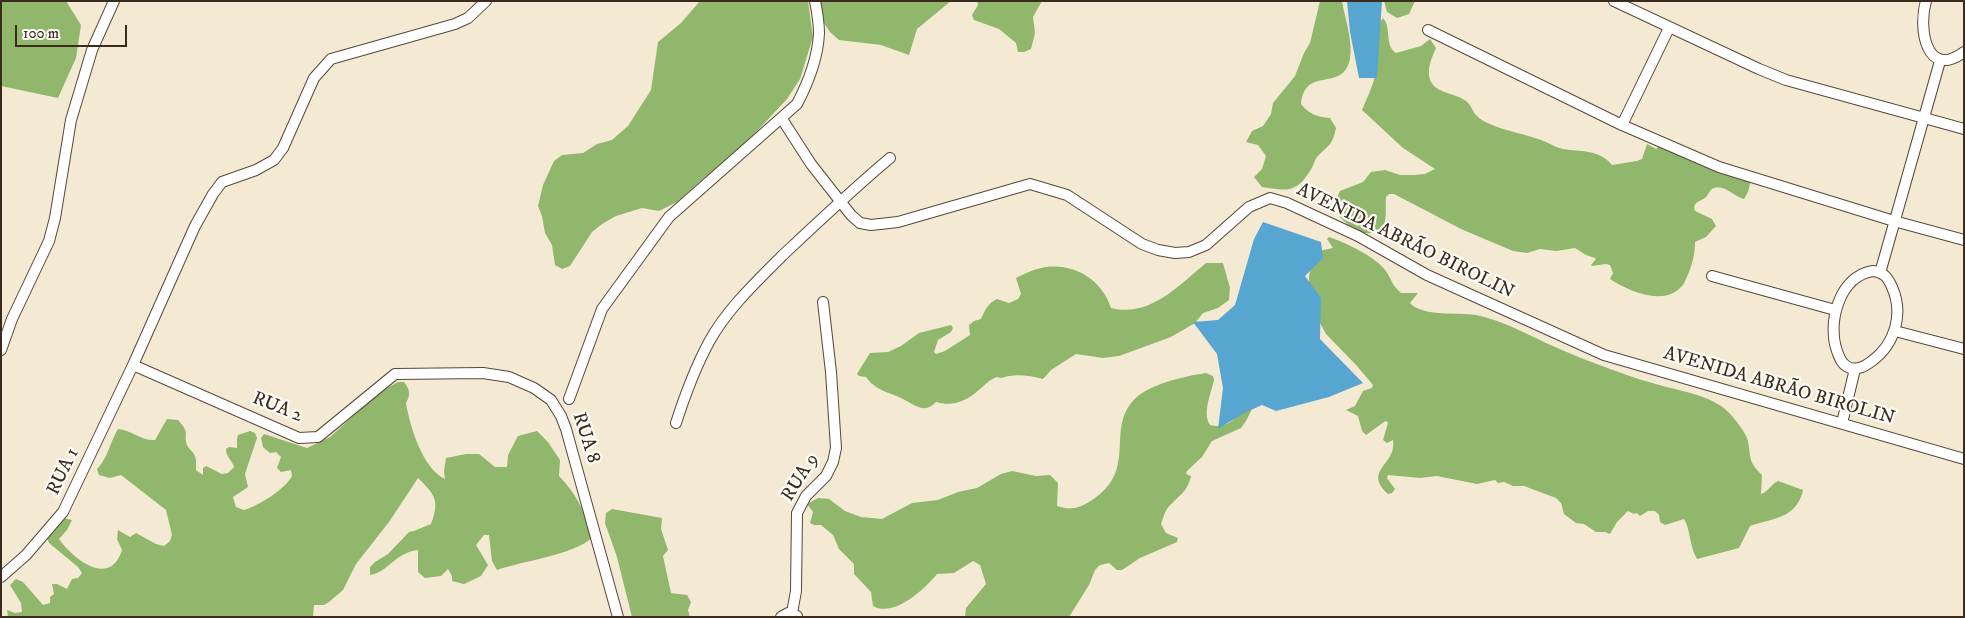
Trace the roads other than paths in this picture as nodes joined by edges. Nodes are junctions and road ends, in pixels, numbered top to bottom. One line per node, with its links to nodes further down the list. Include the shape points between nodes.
1 (114, 1): 24 (street, via 92,50 71,120 49,241)
2 (486, 1): 25 (street, RUA 1, via 468,18 455,24 331,59 314,78 283,148 274,160 222,182 212,194)
3 (815, 1): 11 (street, via 818,43 806,87 797,104)
4 (1614, 1): 6 (street)
5 (1922, 2): 9 (street, via 1924,34 1932,55)
6 (1669, 28): 10 (street, via 1786,80); 12 (street)
7 (1428, 30): 12 (street)
8 (1964, 52): 9 (street, via 1949,61)
9 (1940, 61): 10 (street)
10 (1924, 118): 13 (street); 16 (street)
11 (778, 122): 15 (street, AVENIDA ABRÃO BIROLIN); 28 (street, via 669,217 642,252 602,309)
12 (1622, 124): 16 (street, via 1737,173)
13 (1964, 129)
14 (890, 158): 15 (street)
15 (840, 201): 29 (street, via 734,307 710,340 687,389); 30 (street, AVENIDA ABRÃO BIROLIN, via 860,223 884,225 1030,184 1067,195 1142,244 1175,253 1189,252 1206,245 1249,207 1270,198 1358,236 1427,275 1604,355)
16 (1894, 221): 17 (street); 18 (street)
17 (1964, 240)
18 (1880, 273): 21 (street, via 1869,272 1856,280 1845,290); 22 (street, via 1890,281 1896,299 1898,315)
19 (1712, 276): 21 (street)
20 (823, 302): 33 (street, RUA 9, via 836,448 826,476 806,496 797,513)
21 (1835, 310): 26 (street, via 1836,348 1844,365)
22 (1895, 330): 23 (street); 26 (street, via 1879,356)
23 (1964, 349)
24 (1, 350)
25 (133, 366): 27 (street, RUA 2, via 299,438 318,437); 32 (street, RUA 1, via 63,512 26,555)
26 (1855, 369): 30 (street)
27 (395, 374): 34 (street, RUA 8, via 483,373 509,377 534,388 550,400 566,429)
28 (569, 399)
29 (676, 423)
30 (1842, 423): 31 (street, AVENIDA ABRÃO BIROLIN)
31 (1964, 459)
32 (1, 577)
33 (795, 615): 35 (street)
34 (618, 617)
35 (781, 617)

